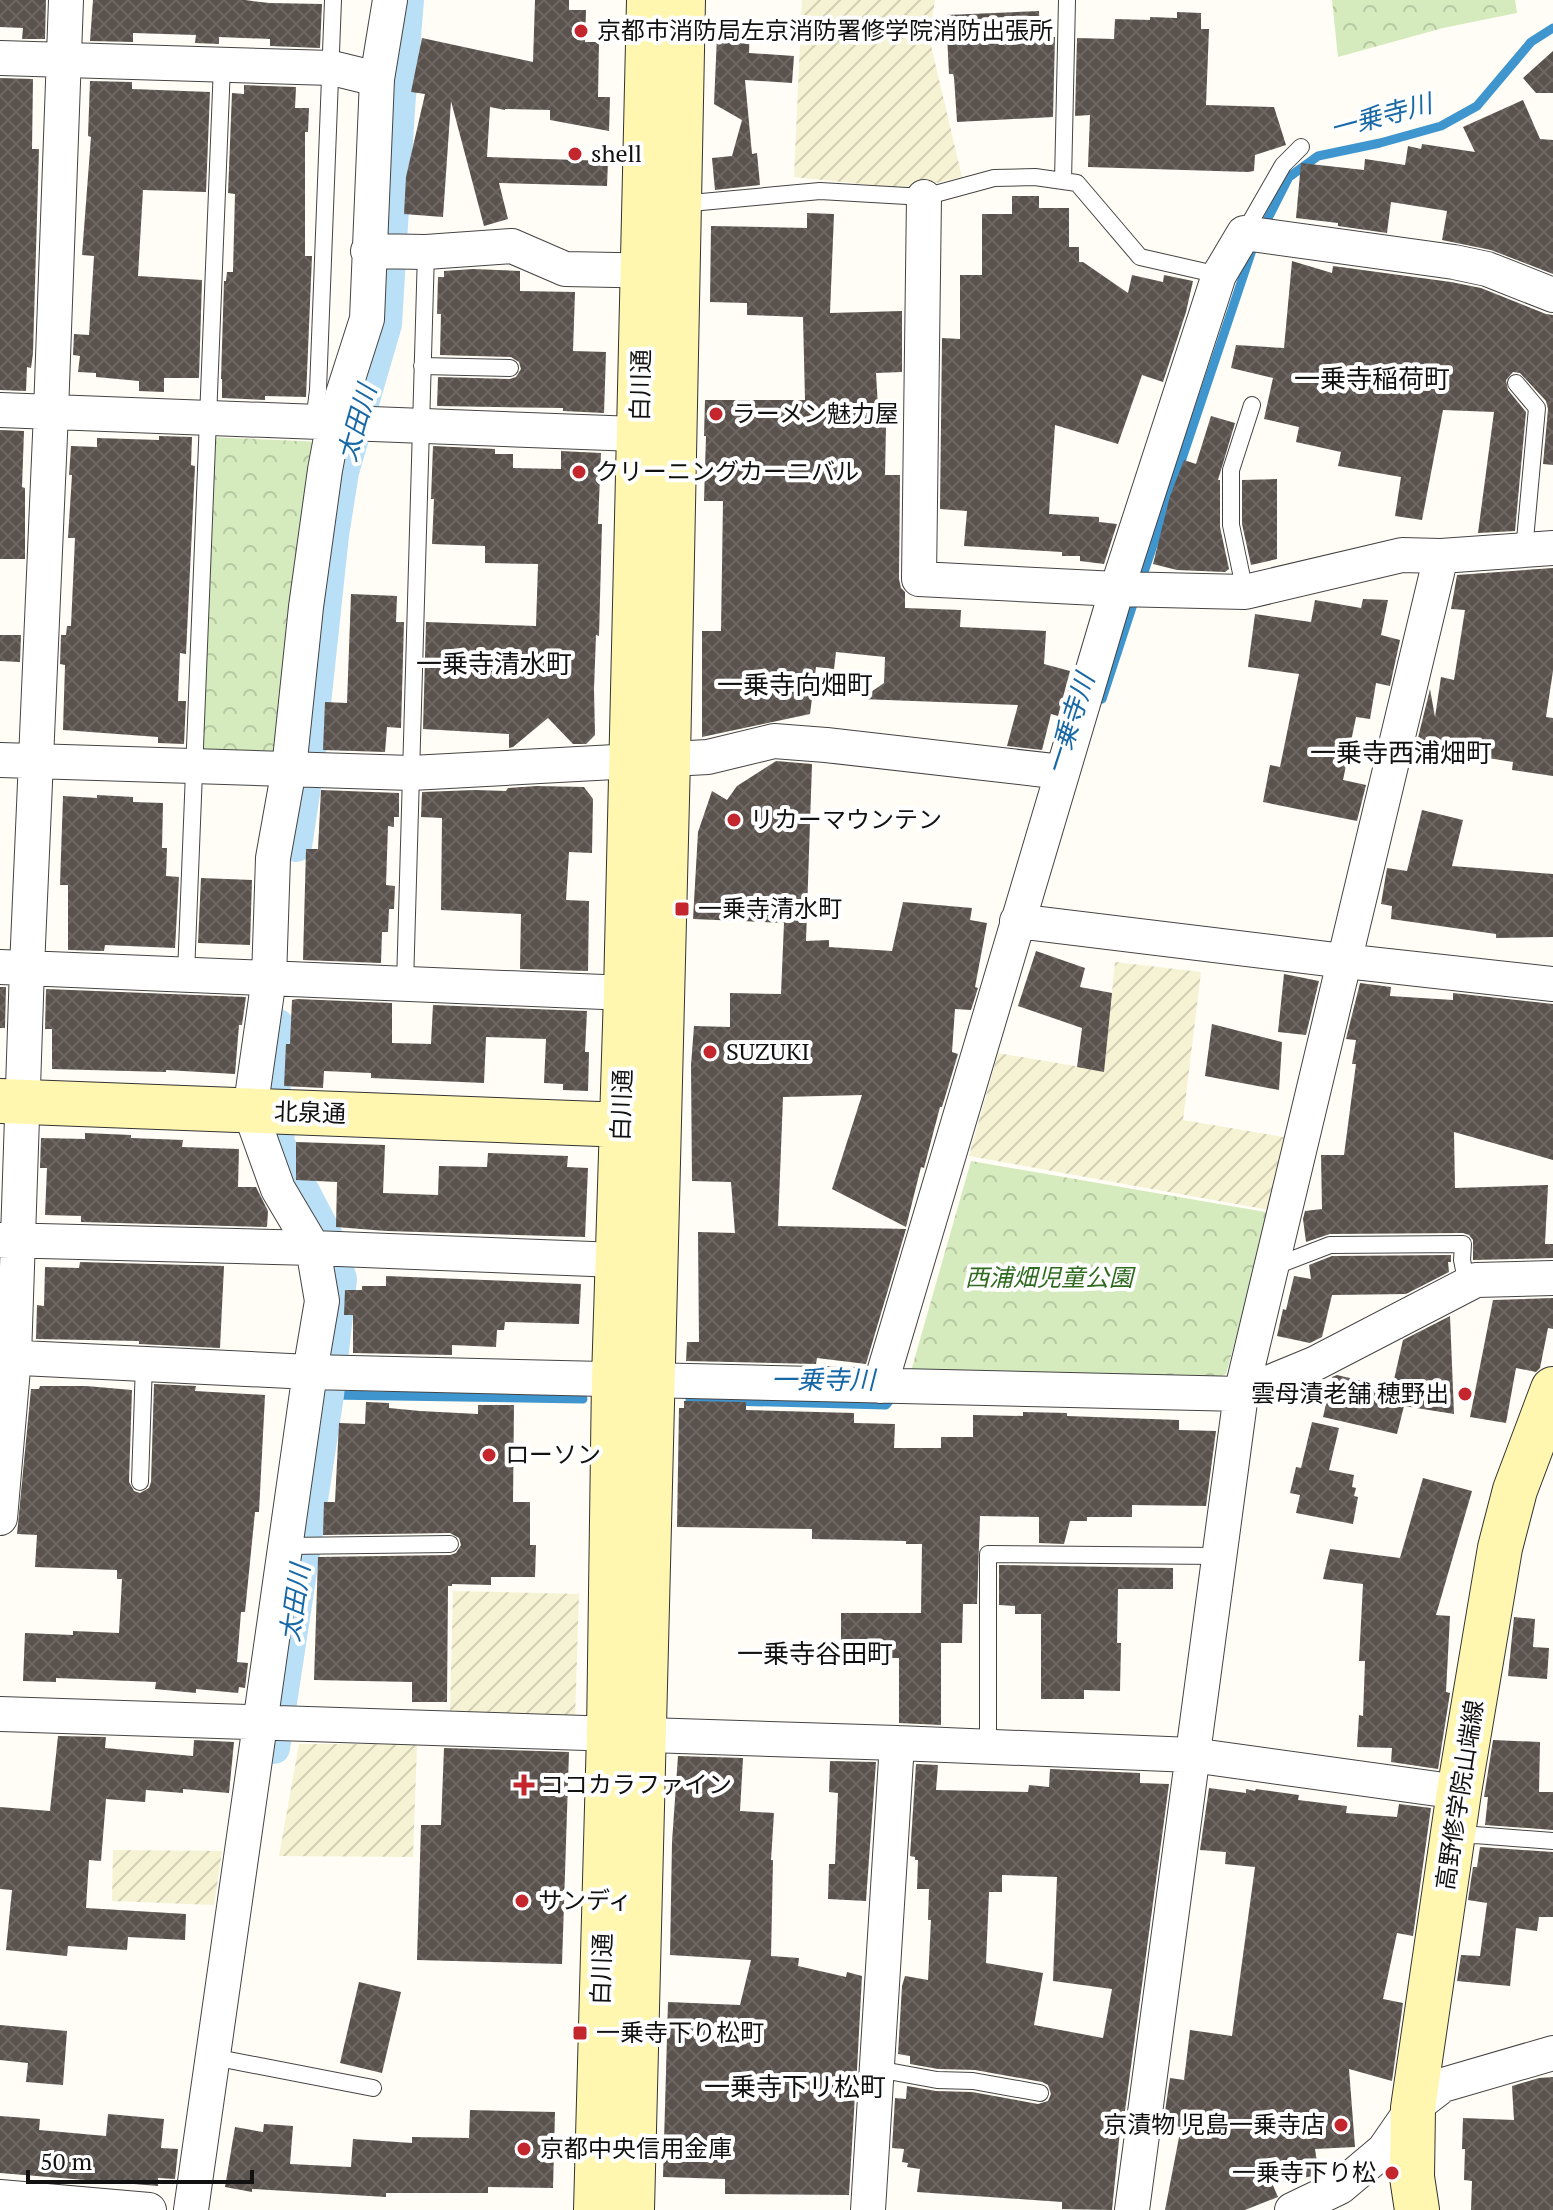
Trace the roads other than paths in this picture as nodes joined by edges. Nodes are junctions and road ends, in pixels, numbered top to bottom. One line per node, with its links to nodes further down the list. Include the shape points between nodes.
1 (66, 0): 8 (street)
2 (333, 0): 10 (lane)
3 (390, 0): 11 (street)
4 (649, 0): 15 (street, 白川通)
5 (683, 0): 15 (street, 白川通)
6 (1067, 0): 13 (lane)
7 (0, 58): 8 (street)
8 (64, 60): 9 (street); 27 (street)
9 (222, 65): 10 (street); 28 (lane)
10 (332, 68): 11 (street); 29 (lane, via 318,390)
11 (377, 79): 17 (street)
12 (1301, 147): 16 (lane, via 1283,165)
13 (1063, 181): 14 (lane, via 994,178); 20 (lane, via 1077,183 1140,257)
14 (924, 197): 15 (lane, via 820,191); 34 (street, via 919,579)
15 (662, 206): 19 (street, 白川通)
16 (1244, 233): 20 (street); 21 (street, via 1487,269)
17 (368, 251): 18 (street); 29 (street, via 367,319)
18 (426, 252): 19 (street, via 512,246 565,269); 22 (lane)
19 (661, 271): 31 (street, 白川通)
20 (1219, 275): 34 (street)
21 (1553, 295)
22 (422, 366): 23 (lane); 30 (lane)
23 (510, 368)
24 (1516, 383): 32 (lane, via 1537,408)
25 (1252, 405): 35 (lane, via 1231,470 1231,525)
26 (0, 410): 27 (street)
27 (51, 412): 28 (street); 38 (street)
28 (208, 418): 29 (street); 39 (lane)
29 (324, 422): 30 (street); 40 (street, via 325,470 306,607)
30 (421, 426): 31 (street); 42 (lane)
31 (657, 434): 37 (street, 白川通)
32 (1539, 550): 33 (street)
33 (1441, 556): 35 (street, via 1402,555); 44 (street)
34 (1117, 589): 35 (street); 41 (street)
35 (1245, 592)
36 (0, 760): 38 (street)
37 (649, 760): 41 (street, via 708,757 774,741); 42 (street); 50 (street, 白川通)
38 (36, 761): 39 (street); 45 (street)
39 (195, 767): 40 (street); 46 (lane)
40 (303, 770): 42 (street); 47 (street, via 273,858)
41 (1062, 772): 43 (street)
42 (411, 773): 48 (lane)
43 (1017, 921): 44 (street); 64 (street)
44 (1344, 961): 49 (street); 57 (street)
45 (13, 967): 46 (street); 51 (street)
46 (186, 974): 47 (street)
47 (269, 978): 48 (street); 52 (street)
48 (405, 984): 50 (street)
49 (1553, 984)
50 (644, 994): 53 (street, 白川通)
51 (11, 1102): 52 (street, 北泉通); 54 (street)
52 (267, 1112): 53 (street, 北泉通); 55 (street, via 278,1189)
53 (639, 1126): 56 (street, 白川通); 63 (street, 白川通)
54 (8, 1241): 55 (street); 60 (street)
55 (326, 1250): 56 (street); 62 (street)
56 (618, 1260): 63 (street, 白川通)
57 (1271, 1268): 59 (lane, via 1330,1245 1463,1244); 66 (street)
58 (1553, 1278): 59 (street, via 1476,1280)
59 (1467, 1285): 66 (street, via 1314,1364)
60 (7, 1357): 61 (street); 68 (street)
61 (144, 1363): 62 (street); 67 (lane)
62 (324, 1372): 63 (street); 70 (street)
63 (632, 1380): 64 (street); 74 (street, 白川通)
64 (896, 1387): 66 (street)
65 (1553, 1389): 78 (street, 高野修学院山端線, via 1515,1490 1500,1548)
66 (1241, 1394): 71 (street)
67 (140, 1482)
68 (0, 1518)
69 (450, 1544): 70 (lane)
70 (285, 1546): 73 (street)
71 (1219, 1556): 76 (lane, via 988,1554); 77 (street)
72 (0, 1714): 73 (street)
73 (272, 1722): 74 (street); 82 (street)
74 (627, 1734): 75 (street); 90 (street, 白川通); 91 (street, 白川通)
75 (897, 1743): 76 (street); 83 (street)
76 (988, 1747): 77 (street)
77 (1192, 1755): 78 (street); 93 (street)
78 (1459, 1792): 79 (street, 高野修学院山端線)
79 (1453, 1837): 80 (lane); 86 (street, 高野修学院山端線)
80 (1553, 1841)
81 (1553, 2053): 86 (street, via 1443,2085)
82 (213, 2057): 84 (lane); 89 (street)
83 (877, 2069): 85 (lane); 92 (street)
84 (373, 2088)
85 (1040, 2093)
86 (1413, 2108): 94 (street, via 1384,2150 1340,2187); 95 (street, 高野修学院山端線)
87 (0, 2197): 88 (street)
88 (149, 2210)
89 (191, 2210)
90 (596, 2210)
91 (632, 2210)
92 (868, 2210)
93 (1132, 2210)
94 (1292, 2210)
95 (1417, 2210)

